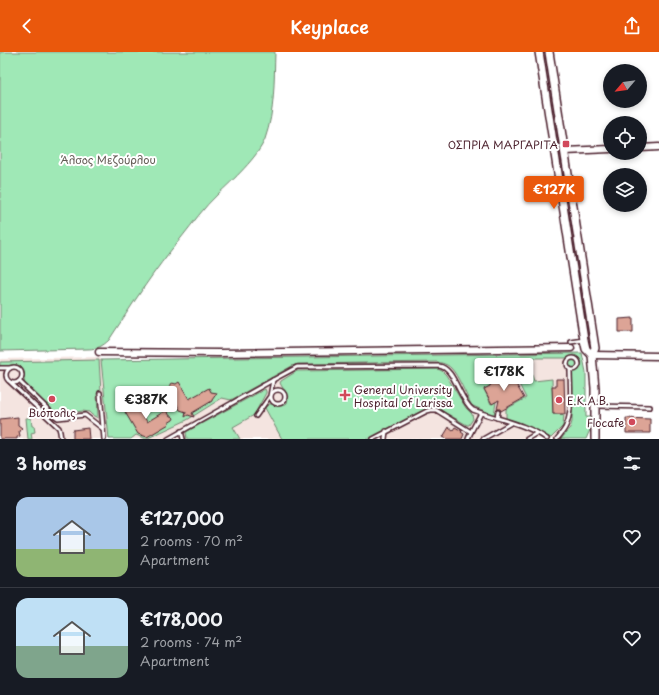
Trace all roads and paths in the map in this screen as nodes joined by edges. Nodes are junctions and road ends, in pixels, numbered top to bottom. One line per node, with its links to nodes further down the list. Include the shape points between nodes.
1 (539, 52): 7 (street)
2 (549, 52): 6 (street)
3 (659, 147): 4 (street)
4 (647, 148)
5 (603, 149): 6 (street)
6 (565, 151): 10 (street, via 595,348)
7 (584, 340): 8 (lane); 10 (street, via 586,350)
8 (571, 345): 9 (street, via 219,353)
9 (99, 352)
10 (592, 355): 11 (street); 20 (street)
11 (659, 356)
12 (0, 368): 13 (lane)
13 (10, 368): 16 (lane, via 20,370 22,377); 17 (lane, via 5,375)
14 (570, 369): 43 (lane, via 569,418)
15 (273, 380): 19 (lane); 23 (lane, via 297,367 442,366 449,372 468,407); 28 (lane)
16 (19, 381): 17 (lane); 27 (lane, via 58,418 85,415)
17 (10, 383): 33 (lane, via 59,428)
18 (100, 393): 27 (lane)
19 (270, 396): 19 (lane, via 276,404 281,404 285,400 283,391 274,391); 24 (lane)
20 (595, 406): 21 (lane); 32 (street)
21 (650, 407)
22 (498, 412): 25 (lane)
23 (481, 413): 25 (lane); 30 (lane)
24 (256, 416)
25 (496, 418): 26 (lane)
26 (511, 422): 31 (lane); 40 (lane)
27 (103, 429): 34 (lane)
28 (181, 431): 35 (lane); 36 (lane)
29 (386, 432): 30 (lane, via 427,411 436,410); 37 (lane); 38 (lane)
30 (471, 432): 39 (lane)
31 (537, 433): 41 (lane); 42 (lane)
32 (595, 438)
33 (61, 439)
34 (104, 439)
35 (168, 439)
36 (183, 439)
37 (373, 439)
38 (385, 439)
39 (468, 439)
40 (484, 439)
41 (527, 439)
42 (547, 439)
43 (557, 439)

